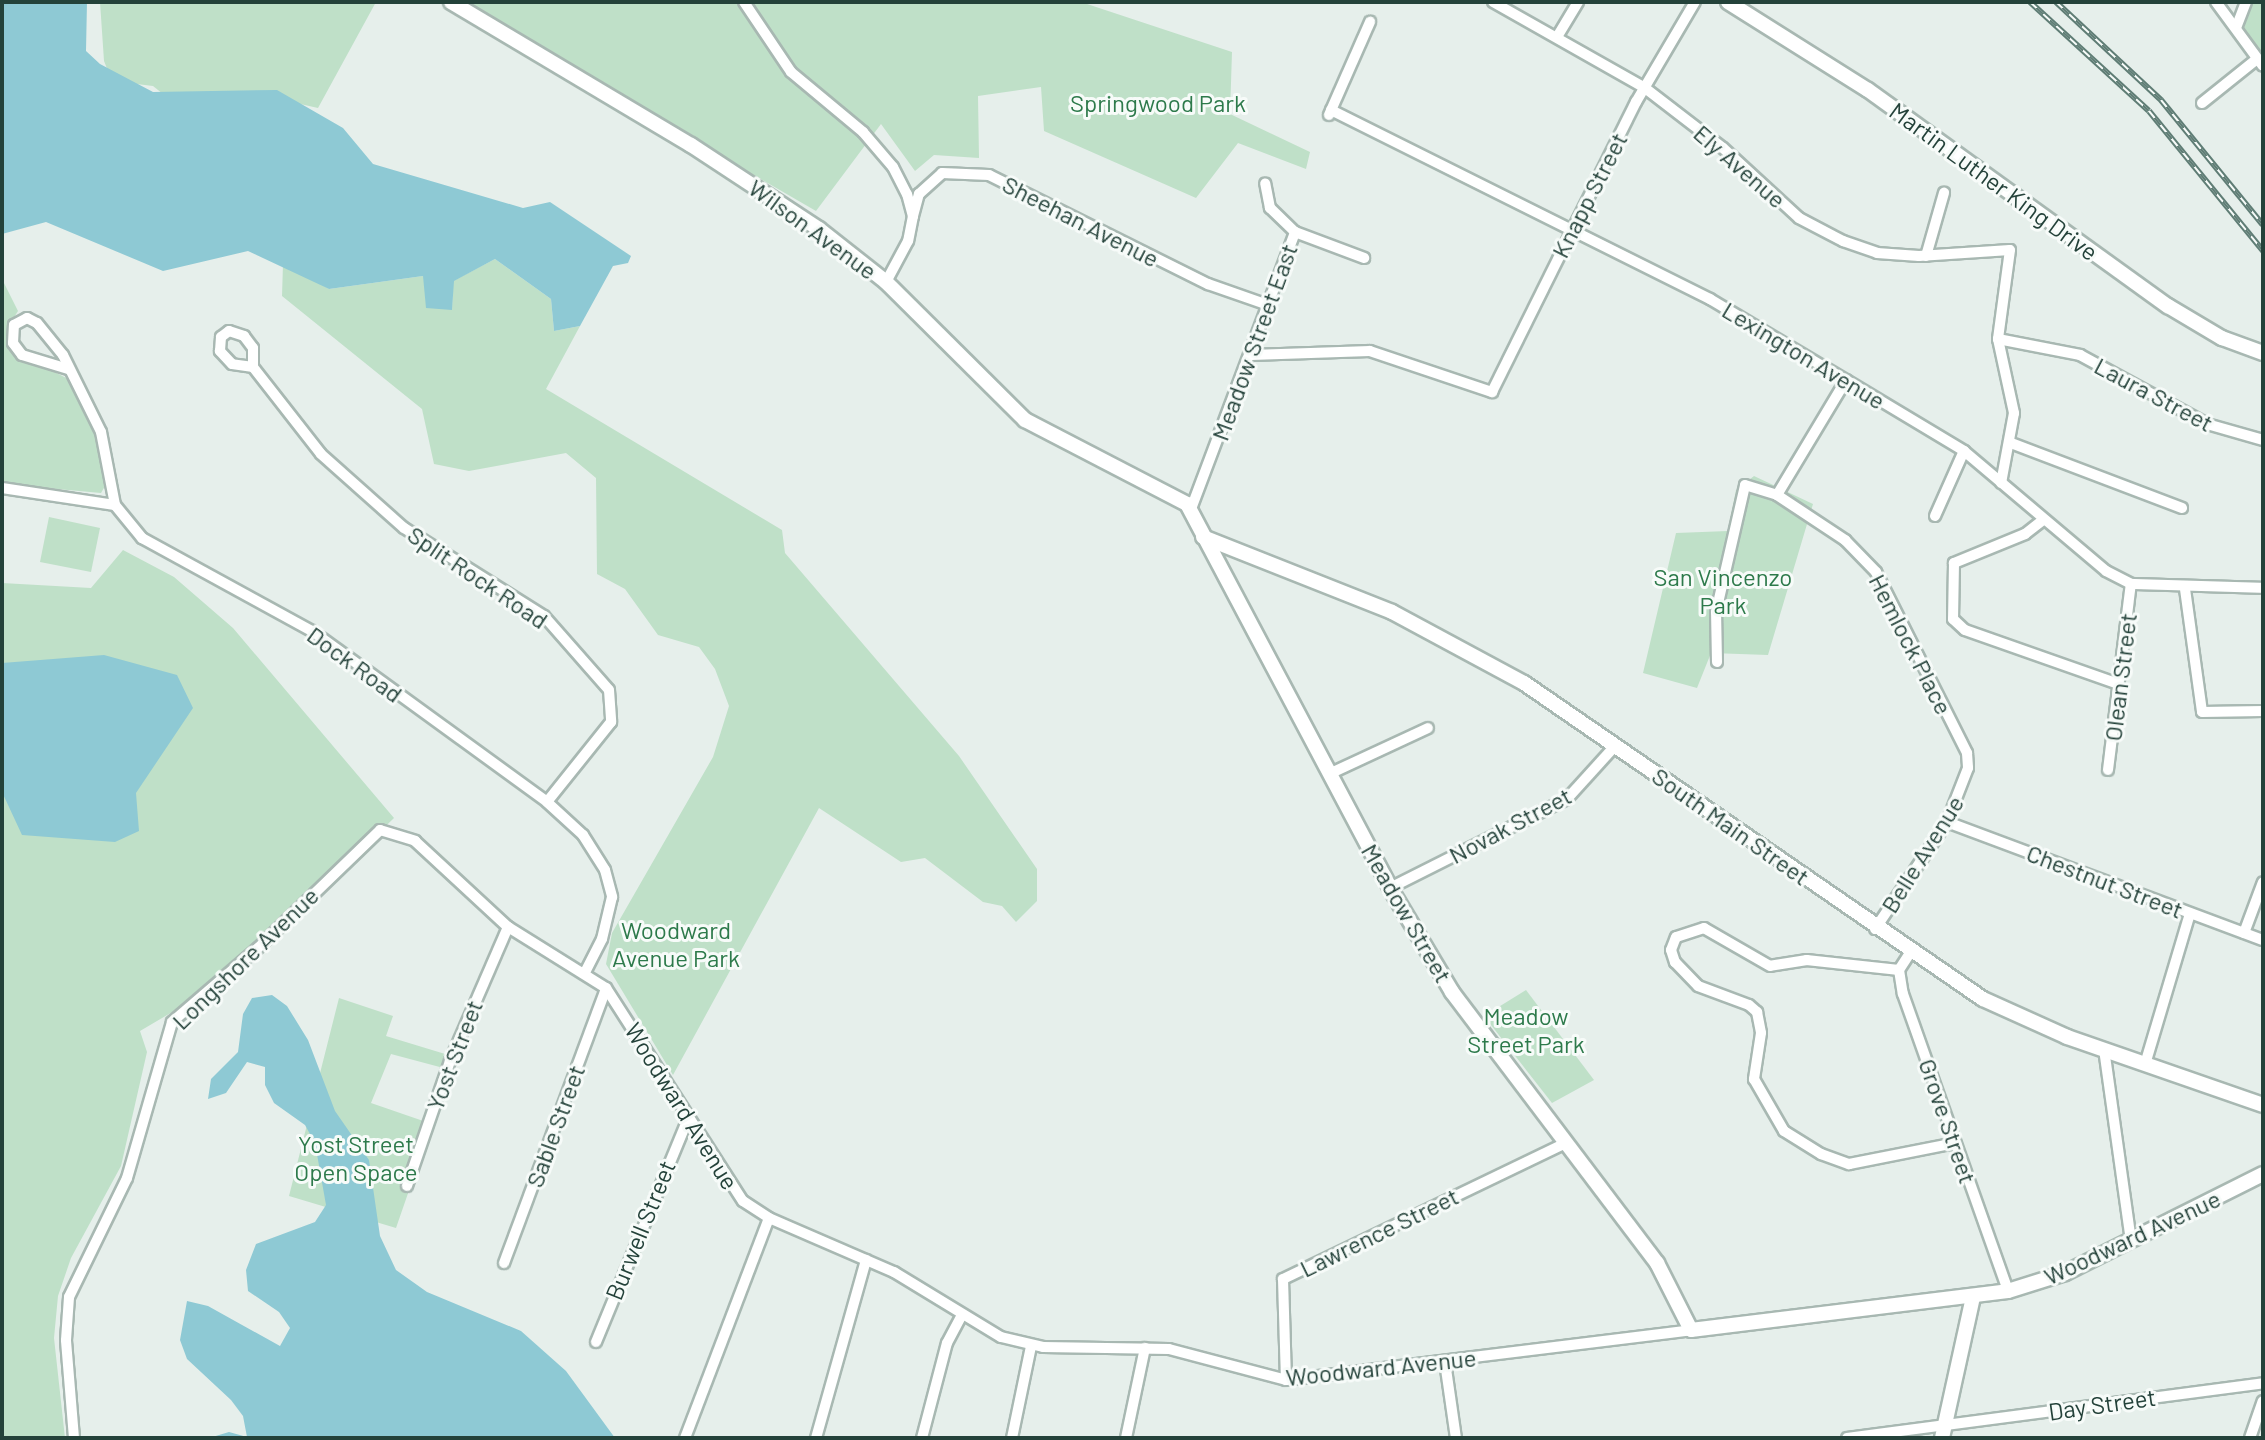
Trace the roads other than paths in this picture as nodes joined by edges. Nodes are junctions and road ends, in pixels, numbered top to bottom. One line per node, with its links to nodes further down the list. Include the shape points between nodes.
1 (451, 2): 22 (main road, Wilson Avenue, via 691,145 819,229)
2 (744, 2): 17 (street, via 791,72 863,132 893,167)
3 (1493, 2): 11 (street, Ely Avenue)
4 (1578, 2): 11 (street)
5 (1695, 2): 13 (street, Knapp Street)
6 (1728, 2): 25 (main road, Martin Luther King Drive, via 1868,90 2168,306 2222,338)
7 (2216, 2): 10 (street)
8 (2246, 2): 10 (street)
9 (1370, 22): 18 (street, Lexington Avenue, via 1330,113)
10 (2236, 28): 12 (street)
11 (1557, 37): 13 (street, Ely Avenue)
12 (2260, 62): 14 (street)
13 (1645, 88): 18 (street, Knapp Street); 20 (street, Ely Avenue, via 1723,148 1799,218 1877,253)
14 (2202, 103)
15 (1265, 183): 19 (street, Meadow Street East, via 1270,208)
16 (1944, 193): 20 (street)
17 (913, 216): 22 (street, Sheehan Avenue, via 908,241); 23 (street, Sheehan Avenue, via 919,194 942,173 989,175 1208,284)
18 (1571, 230): 26 (street, Knapp Street, via 1492,392 1370,351); 29 (street, Lexington Avenue, via 1710,299)
19 (1295, 232): 21 (street); 23 (street, Meadow Street East)
20 (1926, 256): 24 (street, Ely Avenue, via 2010,250)
21 (1364, 258)
22 (886, 282): 38 (main road, Wilson Avenue, via 1025,420 1167,491)
23 (1268, 305): 26 (street, Meadow Street East)
24 (1998, 339): 30 (street, Laura Street, via 2080,355 2207,424); 31 (street, via 2013,403)
25 (2263, 353)
26 (1251, 355): 38 (street, Meadow Street East)
27 (253, 367): 53 (street, Split Rock Road, via 321,454 404,528 544,616 609,690 611,722)
28 (68, 369): 28 (street, Dock Road, via 51,336 37,323 27,318 14,325 13,343 22,355); 36 (street, Dock Road, via 101,432)
29 (1846, 380): 32 (street, Lexington Avenue); 35 (street)
30 (2263, 440)
31 (2011, 443): 33 (street); 37 (street)
32 (1964, 451): 33 (street, Lexington Avenue); 39 (street)
33 (2001, 483): 40 (street, Lexington Avenue)
34 (2, 488): 36 (street)
35 (1777, 495): 45 (street, via 1751,483 1741,490 1716,612); 52 (street, Hemlock Place, via 1845,540 1876,572 1967,753)
36 (115, 505): 53 (street, Dock Road, via 142,538 312,631)
37 (2182, 508)
38 (1191, 509): 41 (main road, Meadow Street)
39 (1935, 516)
40 (2043, 520): 42 (street, Lexington Avenue, via 2106,571); 46 (street, via 2025,534 1954,563 1953,619 1965,630)
41 (1203, 537): 49 (main road, South Main Street, via 1392,612 1524,683); 51 (main road, Meadow Street)
42 (2131, 584): 44 (street, Lexington Avenue); 46 (street, Olean Street)
43 (2263, 588): 44 (street, Lexington Avenue)
44 (2185, 589): 47 (street, via 2202,712)
45 (1717, 662)
46 (2118, 684): 50 (street, Olean Street)
47 (2263, 711)
48 (1428, 728): 51 (street)
49 (1616, 745): 57 (street, Novak Street, via 1567,799); 60 (main road, South Main Street)
50 (2108, 770)
51 (1329, 774): 57 (main road, Meadow Street)
52 (1968, 778): 54 (street, Belle Avenue)
53 (547, 802): 65 (street, Dock Road, via 583,835 611,887 612,909)
54 (1947, 822): 58 (street, Chestnut Street); 60 (street, Belle Avenue)
55 (391, 831): 59 (street, Woodward Avenue, via 415,841); 91 (street, Longshore Avenue, via 371,837 258,948 172,1022 127,1178 69,1297 66,1340)
56 (2263, 882): 61 (street)
57 (1390, 888): 71 (main road, Meadow Street, via 1452,992)
58 (2190, 913): 61 (street, Chestnut Street); 68 (street)
59 (508, 927): 65 (street, Woodward Avenue); 74 (street, Yost Street, via 450,1061)
60 (1875, 929): 63 (main road, South Main Street)
61 (2244, 933): 62 (street, Chestnut Street)
62 (2263, 940)
63 (1910, 953): 64 (street); 67 (main road, South Main Street, via 1993,1003)
64 (1899, 970): 72 (street, Grove Street); 72 (street, via 1807,960 1770,966 1704,928 1676,937 1671,954 1704,991 1757,1012 1761,1033 1754,1079 1784,1131 1812,1150 1839,1162 1862,1163)
65 (584, 974): 66 (street, Woodward Avenue)
66 (606, 988): 70 (street, Woodward Avenue); 78 (street, Sable Street)
67 (2104, 1049): 68 (main road, South Main Street); 76 (street)
68 (2146, 1061): 69 (main road, South Main Street)
69 (2263, 1105)
70 (688, 1119): 75 (street, Woodward Avenue, via 735,1192); 83 (street, Burwell Street)
71 (1566, 1143): 82 (main road, Meadow Street, via 1657,1263); 87 (street, Lawrence Street, via 1283,1279)
72 (1955, 1143): 79 (street, Grove Street)
73 (2263, 1174): 76 (main road, Woodward Avenue)
74 (407, 1186)
75 (769, 1218): 77 (street, Woodward Avenue); 92 (street)
76 (2131, 1240): 79 (main road, Woodward Avenue, via 2065,1273)
77 (866, 1260): 81 (street, Woodward Avenue); 93 (street)
78 (504, 1263)
79 (2008, 1291): 80 (main road, Woodward Avenue)
80 (1973, 1297): 82 (main road, Woodward Avenue); 90 (main road)
81 (961, 1317): 84 (street, Woodward Avenue); 94 (street, via 947,1343)
82 (1691, 1330): 86 (street, Woodward Avenue)
83 (596, 1342)
84 (1031, 1346): 85 (street, Woodward Avenue); 95 (street)
85 (1145, 1348): 87 (street, Woodward Avenue, via 1197,1354); 96 (street)
86 (1445, 1362): 87 (street, Woodward Avenue); 97 (street)
87 (1286, 1380)
88 (2263, 1383): 90 (street, Day Street)
89 (2263, 1401): 99 (street)
90 (1942, 1432): 98 (street, Day Street)
91 (74, 1438)
92 (685, 1438)
93 (816, 1438)
94 (922, 1438)
95 (1012, 1438)
96 (1126, 1438)
97 (1456, 1438)
98 (1847, 1438)
99 (2250, 1438)

